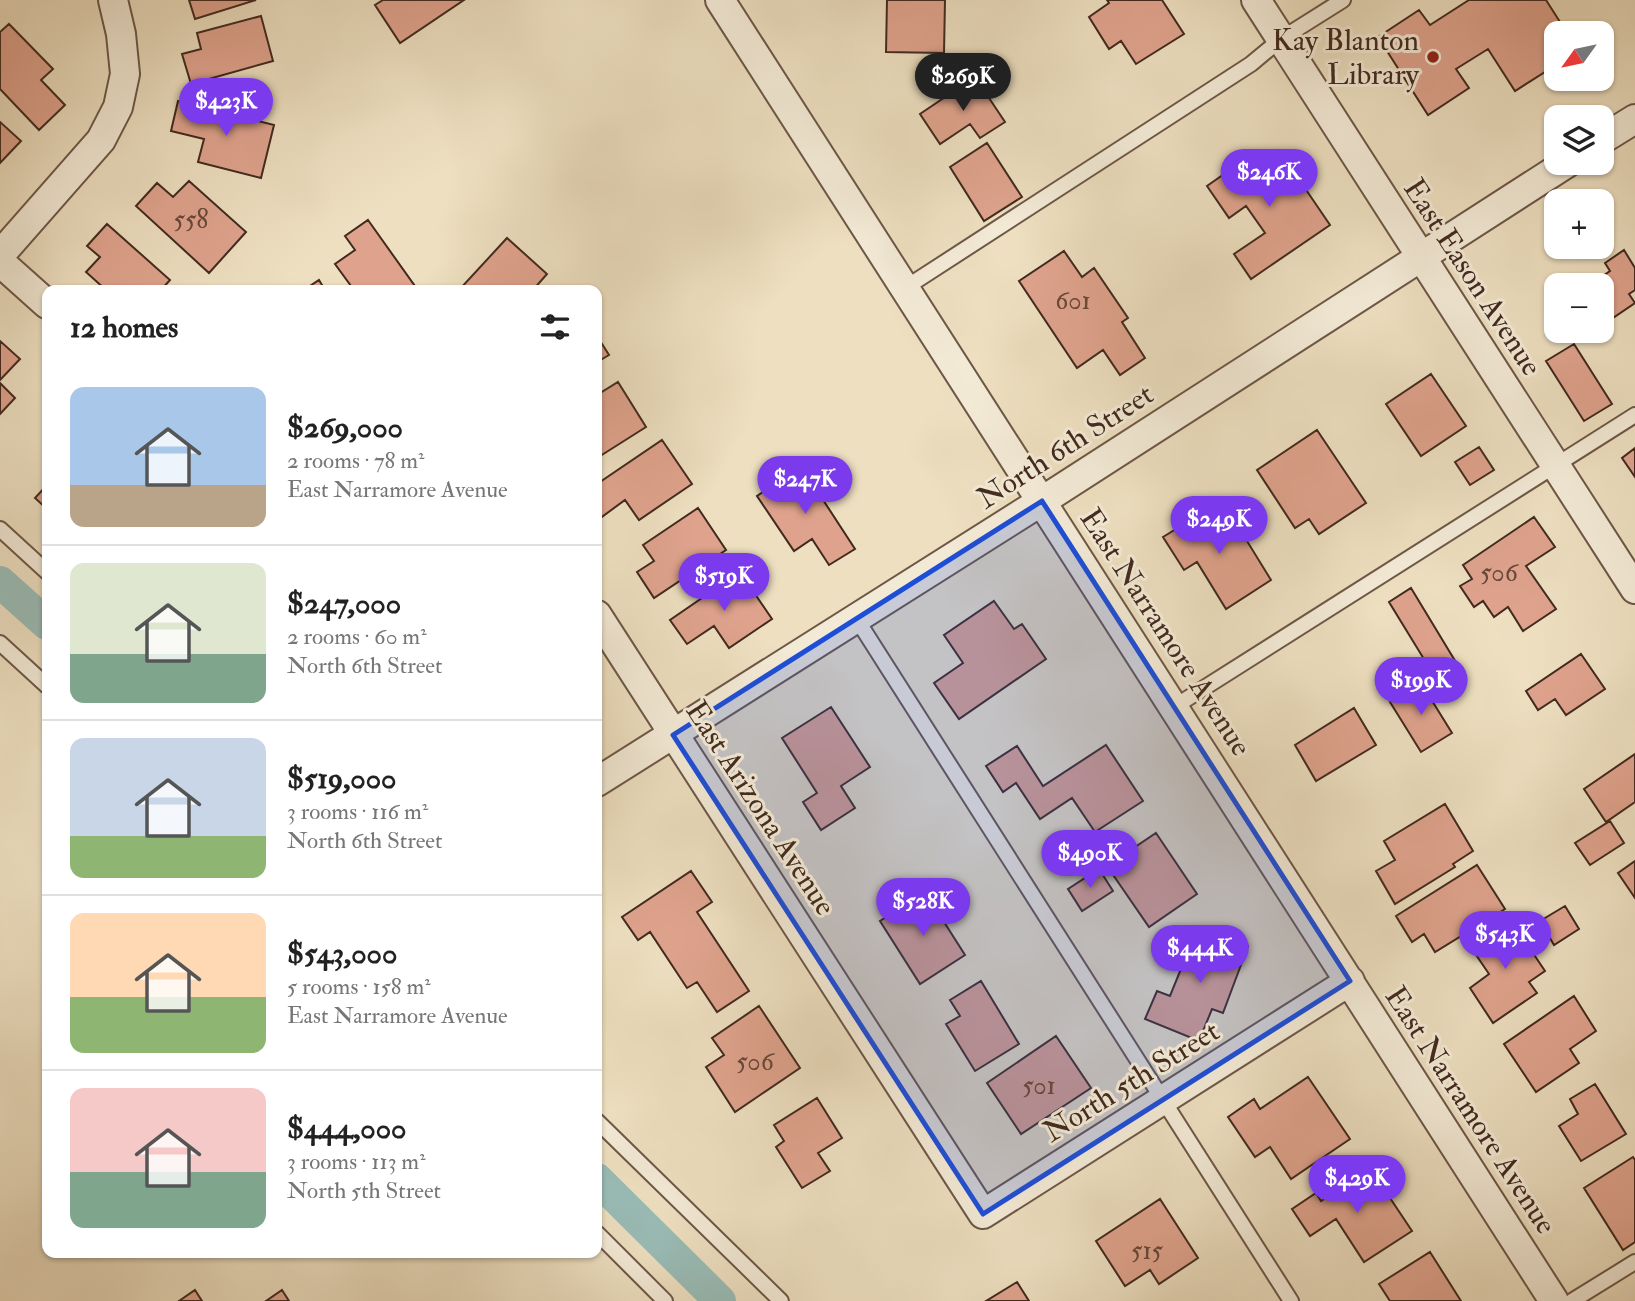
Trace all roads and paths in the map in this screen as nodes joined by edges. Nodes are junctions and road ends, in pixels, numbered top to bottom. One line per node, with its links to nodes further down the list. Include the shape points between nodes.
1 (113, 0): 9 (street, via 125,74 118,107 101,140)
2 (720, 0): 12 (street, East Narramore Avenue)
3 (1255, 0): 5 (street, East Eason Avenue)
4 (1343, 0): 5 (lane)
5 (1281, 39): 10 (street, East Eason Avenue); 12 (lane, via 1251,64)
6 (1635, 118): 7 (street)
7 (1614, 132)
8 (1549, 175): 10 (street, North 6th Street)
9 (0, 255)
10 (1421, 258): 15 (street, East Eason Avenue); 16 (street, North 6th Street)
11 (0, 262): 13 (street)
12 (905, 288): 16 (street, East Narramore Avenue)
13 (42, 300)
14 (1635, 415): 15 (lane)
15 (1555, 466): 19 (street, East Eason Avenue); 24 (lane)
16 (1042, 501): 20 (street, North 6th Street); 24 (street, East Narramore Avenue)
17 (0, 529): 18 (lane)
18 (42, 567)
19 (1635, 589)
20 (856, 618): 25 (street, North 6th Street); 28 (lane)
21 (602, 623): 25 (street, East Arizona Avenue)
22 (0, 643): 23 (lane)
23 (42, 681)
24 (1174, 707): 27 (street, East Narramore Avenue)
25 (673, 734): 26 (street, North 6th Street); 30 (street, East Arizona Avenue)
26 (602, 779)
27 (1350, 981): 28 (street, North 5th Street); 36 (street, East Narramore Avenue)
28 (1163, 1101): 30 (street, North 5th Street); 35 (lane)
29 (602, 1126): 34 (lane)
30 (983, 1214)
31 (602, 1238): 33 (lane)
32 (1635, 1262): 37 (lane)
33 (665, 1301)
34 (781, 1301)
35 (1291, 1301)
36 (1554, 1301)
37 (1572, 1301)

